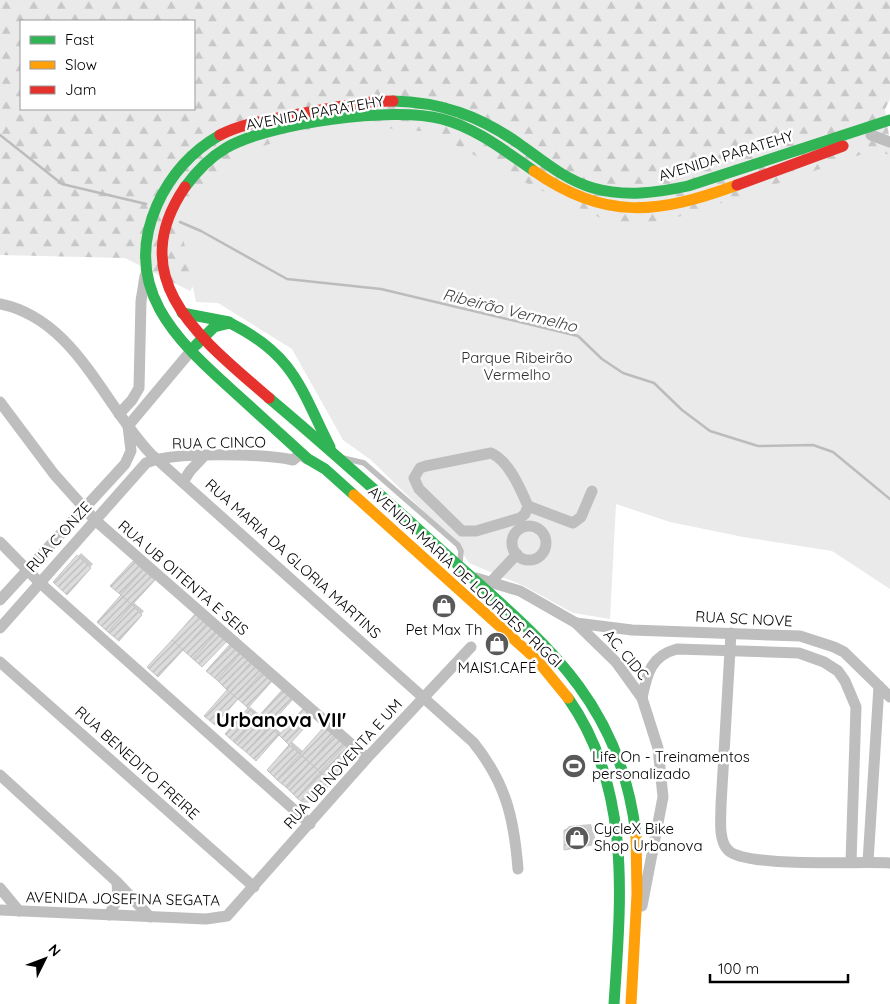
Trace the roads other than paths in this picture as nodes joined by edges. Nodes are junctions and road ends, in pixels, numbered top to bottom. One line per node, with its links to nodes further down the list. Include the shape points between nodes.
1 (890, 120): 5 (street, AVENIDA PARATEHY, via 688,186 654,194 605,191 579,182 480,120 451,108 420,101 363,102 246,124 218,136 196,152 171,179 156,206 149,230)
2 (890, 130): 3 (street, AVENIDA PARATEHY)
3 (871, 135): 4 (street); 6 (street, AVENIDA PARATEHY, via 718,191 664,207 637,209 593,203 569,193 476,132 437,118 396,114 280,131 228,147 188,180 166,223 162,261)
4 (890, 142)
5 (146, 275): 11 (street, AVENIDA MARIA DE LOURDES FRIGGI, via 158,311); 13 (street, via 141,301 139,388)
6 (165, 281): 8 (street, AVENIDA MARIA DE LOURDES FRIGGI)
7 (0, 304): 13 (street, RUA MARIA DA GLORIA MARTINS, via 40,320 64,340)
8 (182, 313): 9 (street); 10 (street, AVENIDA MARIA DE LOURDES FRIGGI)
9 (230, 323): 10 (street, via 214,327); 16 (street, via 257,338 282,358)
10 (202, 337): 11 (street); 15 (street, AVENIDA MARIA DE LOURDES FRIGGI)
11 (190, 352): 14 (street); 19 (street, AVENIDA MARIA DE LOURDES FRIGGI)
12 (0, 402): 25 (street, RUA UB OITENTA E SEIS)
13 (118, 414): 14 (street, RUA MARIA DA GLORIA MARTINS)
14 (128, 426): 18 (street, RUA MARIA DA GLORIA MARTINS); 25 (street, RUA C ONZE, via 130,456)
15 (313, 436): 16 (street, AVENIDA MARIA DE LOURDES FRIGGI); 19 (street, via 308,444)
16 (335, 455): 32 (street, AVENIDA MARIA DE LOURDES FRIGGI)
17 (204, 456): 18 (street, RUA C CINCO); 20 (street, RUA C CINCO, via 262,455); 22 (street)
18 (158, 459): 22 (street, RUA MARIA DA GLORIA MARTINS); 27 (street, RUA C ONZE, via 141,467)
19 (308, 459): 20 (street, RUA C CINCO, via 300,454); 21 (street, AVENIDA MARIA DE LOURDES FRIGGI)
20 (293, 460): 21 (street, via 314,468)
21 (325, 468): 64 (street, AVENIDA MARIA DE LOURDES FRIGGI, via 537,660 562,687 594,740 612,791 620,845)
22 (183, 482): 45 (street, RUA MARIA DA GLORIA MARTINS)
23 (592, 491): 26 (street, via 578,521 568,522)
24 (528, 506): 26 (street); 28 (street); 28 (street, via 504,463 491,453 426,466 416,472 415,484 462,531)
25 (83, 508): 27 (street, RUA UB OITENTA E SEIS); 31 (street, RUA C ONZE)
26 (550, 515): 28 (street)
27 (95, 520): 33 (street, RUA C ONZE); 48 (street, RUA UB OITENTA E SEIS)
28 (525, 524): 30 (street, via 513,536); 30 (street, via 541,531 545,540 542,553 530,559)
29 (0, 542): 31 (street)
30 (517, 554): 34 (street)
31 (26, 570): 33 (street); 35 (street, RUA C ONZE)
32 (475, 578): 34 (street, AC. CIDC); 63 (street, AVENIDA MARIA DE LOURDES FRIGGI, via 562,663 590,698 608,730 628,783 634,815 638,864)
33 (38, 582): 37 (street, RUA C ONZE); 50 (street)
34 (490, 583): 36 (street, AC. CIDC, via 520,591)
35 (0, 600)
36 (576, 623): 38 (street, RUA SC NOVE, via 624,629); 47 (street, AC. CIDC, via 616,662)
37 (0, 628)
38 (731, 633): 40 (street); 41 (street, RUA SC NOVE, via 800,636)
39 (470, 647): 45 (street, RUA UB NOVENTA E UM)
40 (729, 650): 43 (street, via 799,653); 47 (street, via 682,649 663,654 648,672); 51 (street, via 721,805 721,831 728,850 736,855 765,861)
41 (844, 652): 43 (street); 44 (street, RUA SC NOVE)
42 (0, 662): 56 (street, RUA BENEDITO FREIRE)
43 (830, 666): 51 (street, via 845,681 856,707)
44 (878, 686): 46 (street, RUA SC NOVE); 52 (street)
45 (424, 696): 48 (street, RUA UB NOVENTA E UM); 54 (street, RUA MARIA DA GLORIA MARTINS, via 474,742 499,780 513,824)
46 (890, 697)
47 (642, 698): 63 (street, AC. CIDC, via 658,748 663,797 650,874)
48 (367, 758): 50 (street, RUA UB NOVENTA E UM)
49 (0, 775): 55 (street)
50 (310, 824): 56 (street, RUA UB NOVENTA E UM)
51 (851, 862): 52 (street)
52 (868, 862): 53 (street)
53 (890, 863)
54 (518, 869)
55 (117, 882): 61 (street, via 118,898); 62 (street)
56 (254, 887): 58 (street, RUA UB NOVENTA E UM)
57 (0, 888): 60 (street)
58 (240, 904): 62 (street, AVENIDA JOSEFINA SEGATA, via 231,914 220,918)
59 (0, 910): 60 (street, AVENIDA JOSEFINA SEGATA)
60 (19, 911): 61 (street, AVENIDA JOSEFINA SEGATA)
61 (109, 915): 62 (street, AVENIDA JOSEFINA SEGATA)
62 (150, 917)
63 (634, 937): 65 (street, AVENIDA MARIA DE LOURDES FRIGGI)
64 (614, 1004)
65 (631, 1004)

